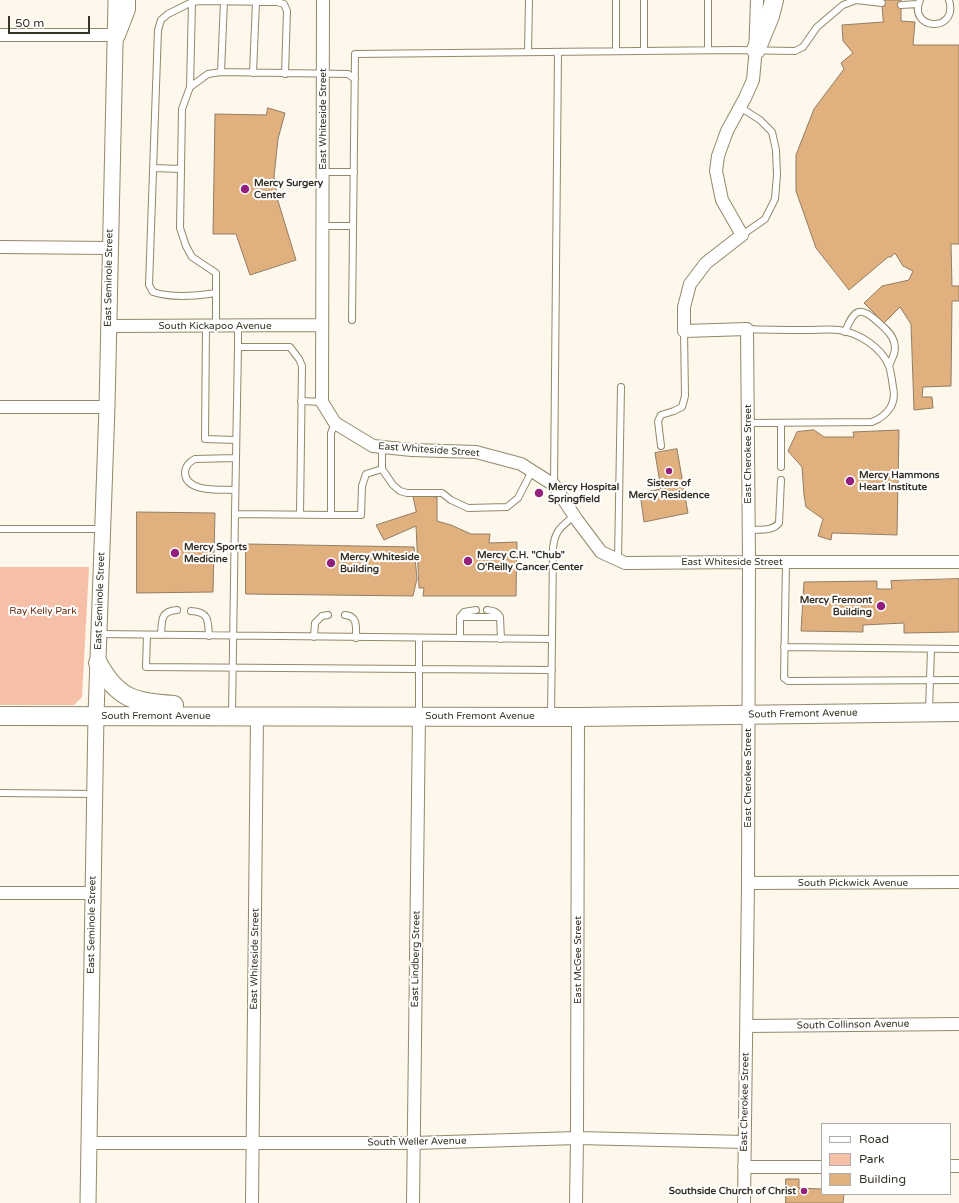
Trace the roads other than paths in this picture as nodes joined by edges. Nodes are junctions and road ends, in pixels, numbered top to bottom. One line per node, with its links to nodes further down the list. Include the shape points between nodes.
1 (116, 0): 18 (street, East Seminole Street)
2 (126, 0): 18 (main road, via 126,9)
3 (324, 0): 28 (street, East Whiteside Street)
4 (529, 0): 23 (lane)
5 (616, 0): 21 (lane)
6 (644, 0): 22 (lane)
7 (708, 0): 19 (lane)
8 (757, 0): 20 (street)
9 (774, 0): 20 (main road)
10 (224, 1): 11 (lane); 12 (lane); 25 (lane)
11 (192, 2): 30 (lane); 32 (lane, via 168,14 161,20 158,30)
12 (256, 2): 26 (lane); 27 (lane, via 284,4 287,11)
13 (919, 2): 15 (lane, via 918,10 922,19 931,24 946,20); 16 (lane)
14 (882, 3): 20 (lane, via 856,0 843,5 817,27 803,47 796,51)
15 (952, 3)
16 (901, 5)
17 (0, 35): 18 (street)
18 (116, 35): 40 (street, East Seminole Street)
19 (708, 50): 20 (lane); 22 (lane)
20 (756, 50): 31 (street, via 753,80)
21 (616, 51): 22 (lane); 24 (lane)
22 (644, 51)
23 (528, 52): 24 (lane); 29 (lane, via 355,54)
24 (558, 52): 68 (lane)
25 (221, 72): 26 (lane); 30 (lane, via 208,74)
26 (253, 73): 27 (lane)
27 (285, 74): 28 (lane)
28 (324, 74): 29 (lane, via 348,74); 34 (street, East Whiteside Street)
29 (355, 79): 35 (lane)
30 (190, 87): 33 (lane, via 182,109)
31 (740, 107): 38 (street, via 727,131 718,156 716,171 722,200); 38 (lane, via 760,120 772,132 777,175 775,199 765,219)
32 (153, 168): 33 (lane); 41 (lane, via 149,285 153,292 161,295 201,296)
33 (181, 169): 41 (lane, via 180,228 192,257 216,273)
34 (323, 172): 35 (lane); 36 (street, East Whiteside Street)
35 (354, 172): 37 (lane)
36 (322, 226): 37 (lane); 46 (street, East Whiteside Street)
37 (353, 226): 42 (lane)
38 (742, 235): 48 (street, via 706,263 690,284 684,307)
39 (0, 247): 40 (street)
40 (110, 248): 43 (street, East Seminole Street)
41 (216, 293): 44 (lane)
42 (352, 320)
43 (108, 326): 44 (street, South Kickapoo Avenue); 56 (street, East Seminole Street)
44 (211, 326): 45 (street, South Kickapoo Avenue); 60 (lane, via 205,439)
45 (238, 326): 46 (street, South Kickapoo Avenue); 50 (lane)
46 (322, 326): 54 (street, East Whiteside Street)
47 (748, 330): 48 (street); 49 (lane); 58 (street, East Cherokee Street)
48 (684, 331): 61 (lane, via 685,396 682,407 661,415 658,421)
49 (845, 332): 51 (lane, via 853,333 870,343); 51 (lane, via 854,314 861,311 869,313 889,331 894,342 894,354)
50 (238, 347): 53 (lane, via 290,347 302,366); 60 (lane)
51 (889, 366): 59 (lane, via 894,399 891,408 881,418 872,422)
52 (621, 387): 77 (lane)
53 (302, 401): 54 (lane); 71 (lane)
54 (322, 402): 57 (street, East Whiteside Street)
55 (0, 407): 56 (street)
56 (107, 407): 75 (street, East Seminole Street)
57 (335, 423): 62 (street, East Whiteside Street, via 373,446); 72 (lane, via 331,432)
58 (748, 423): 59 (lane); 76 (street, East Cherokee Street)
59 (781, 423): 64 (lane)
60 (236, 440): 63 (lane)
61 (662, 446)
62 (382, 447): 65 (lane); 66 (street, East Whiteside Street, via 476,452 520,464)
63 (236, 458): 69 (lane); 69 (lane, via 195,459 186,466 185,473 191,485 197,488)
64 (781, 466)
65 (382, 469): 66 (lane, via 400,492 442,493 468,508 507,507 518,498); 72 (lane, via 366,474 362,486 361,515)
66 (532, 472): 68 (street, East Whiteside Street)
67 (781, 480): 76 (lane, via 779,523 775,528)
68 (554, 485): 73 (street, East Whiteside Street)
69 (235, 490): 70 (lane)
70 (235, 514): 71 (lane); 93 (lane)
71 (300, 514): 72 (lane)
72 (331, 515)
73 (574, 516): 77 (street, East Whiteside Street, via 602,552); 99 (lane, via 554,536)
74 (0, 529): 75 (lane)
75 (102, 529): 89 (street, East Seminole Street)
76 (749, 530): 78 (street, East Cherokee Street)
77 (618, 560): 78 (street, East Whiteside Street, via 625,563)
78 (749, 562): 79 (street, East Whiteside Street); 111 (street, East Cherokee Street)
79 (786, 562): 80 (street, East Whiteside Street); 100 (lane)
80 (959, 562)
81 (177, 610): 91 (lane, via 165,613)
82 (191, 610): 92 (lane, via 199,611 208,619)
83 (476, 610): 87 (lane, via 464,612)
84 (487, 610): 88 (lane, via 498,613)
85 (328, 615): 94 (lane, via 322,616 315,623)
86 (345, 615): 95 (lane, via 354,618)
87 (460, 617): 88 (lane); 97 (lane)
88 (500, 617): 98 (lane)
89 (99, 634): 90 (lane); 103 (street, East Seminole Street)
90 (147, 635): 91 (lane); 104 (lane, via 146,667)
91 (161, 635): 92 (lane)
92 (209, 636): 93 (lane)
93 (232, 636): 94 (lane); 104 (lane)
94 (314, 637): 95 (lane)
95 (356, 638): 96 (lane)
96 (418, 638): 97 (lane); 105 (lane)
97 (460, 638): 98 (lane)
98 (501, 639): 99 (lane)
99 (552, 639): 106 (lane)
100 (784, 647): 101 (lane); 108 (lane, via 784,678 788,681)
101 (931, 649): 102 (lane); 108 (lane)
102 (959, 649)
103 (98, 663): 112 (street, East Seminole Street); 114 (main road, via 114,686 131,698 150,703 214,708)
104 (232, 668): 105 (lane); 114 (lane)
105 (418, 669): 106 (lane); 116 (lane)
106 (552, 670): 117 (lane)
107 (959, 680): 108 (lane)
108 (930, 681): 109 (lane)
109 (929, 712): 110 (main road, South Fremont Avenue); 111 (main road, South Fremont Avenue)
110 (959, 712)
111 (748, 714): 118 (main road, South Fremont Avenue); 122 (street, East Cherokee Street)
112 (96, 715): 113 (main road, South Fremont Avenue); 114 (main road, South Fremont Avenue); 120 (street, East Seminole Street)
113 (0, 716)
114 (232, 716): 115 (main road, South Fremont Avenue)
115 (257, 716): 116 (main road, South Fremont Avenue); 130 (street, East Whiteside Street)
116 (419, 716): 117 (main road, South Fremont Avenue); 131 (street, East Lindberg Street)
117 (551, 716): 118 (main road, South Fremont Avenue)
118 (578, 716): 127 (street, East McGee Street)
119 (0, 793): 120 (lane)
120 (94, 794): 124 (street, East Seminole Street)
121 (959, 882): 122 (street, South Pickwick Avenue)
122 (748, 883): 126 (street, East Cherokee Street)
123 (0, 893): 124 (street)
124 (93, 893): 129 (street, East Seminole Street)
125 (959, 1024): 126 (street, South Collinson Avenue)
126 (747, 1026): 128 (street, East Cherokee Street)
127 (577, 1138): 128 (street, South Weller Avenue); 131 (street, South Weller Avenue); 137 (street, East McGee Street)
128 (745, 1142): 132 (street, East Cherokee Street)
129 (90, 1143): 130 (street, South Weller Avenue); 134 (street, East Seminole Street)
130 (253, 1143): 131 (street, South Weller Avenue); 135 (street, East Whiteside Street)
131 (414, 1143): 136 (street, East Lindberg Street)
132 (744, 1167): 133 (street); 138 (street, East Cherokee Street)
133 (821, 1167)
134 (88, 1203)
135 (252, 1203)
136 (413, 1203)
137 (576, 1203)
138 (744, 1203)

